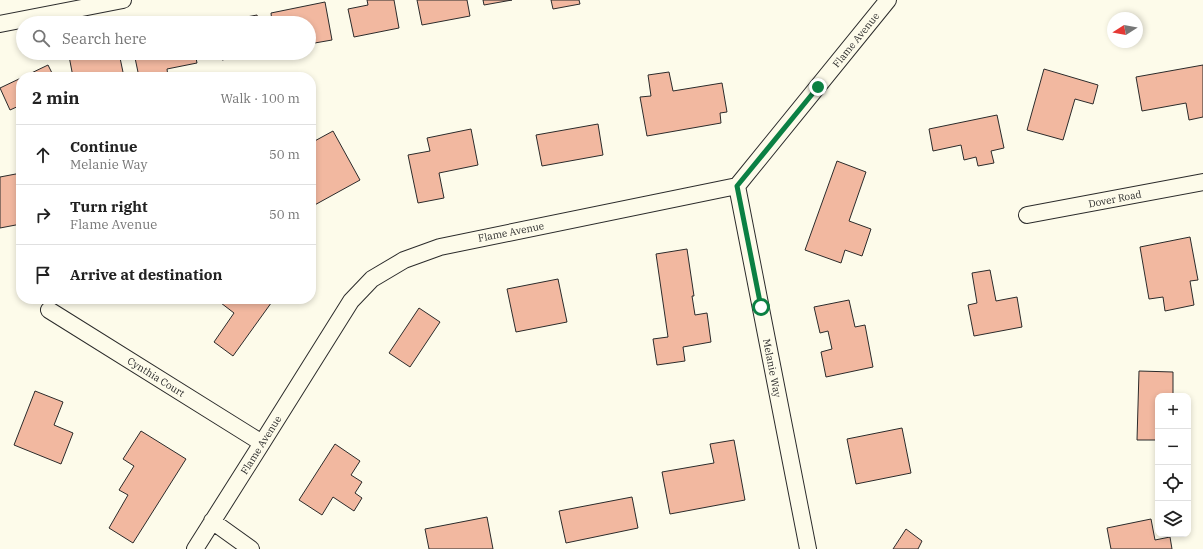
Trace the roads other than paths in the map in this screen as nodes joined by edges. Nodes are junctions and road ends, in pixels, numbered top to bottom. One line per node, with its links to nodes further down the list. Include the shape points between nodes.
1 (123, 0): 3 (street)
2 (888, 0): 7 (street, Flame Avenue)
3 (41, 16)
4 (16, 21): 5 (street)
5 (0, 24)
6 (1203, 182): 8 (street, Dover Road)
7 (737, 186): 10 (street, Flame Avenue, via 440,246 404,260 372,279 351,301); 14 (street, Melanie Way)
8 (1027, 216)
9 (49, 310): 10 (street, Cynthia Court)
10 (262, 443): 11 (street, Flame Avenue)
11 (212, 521): 12 (street, Flame Avenue); 13 (street)
12 (195, 549)
13 (251, 549)
14 (808, 549)

